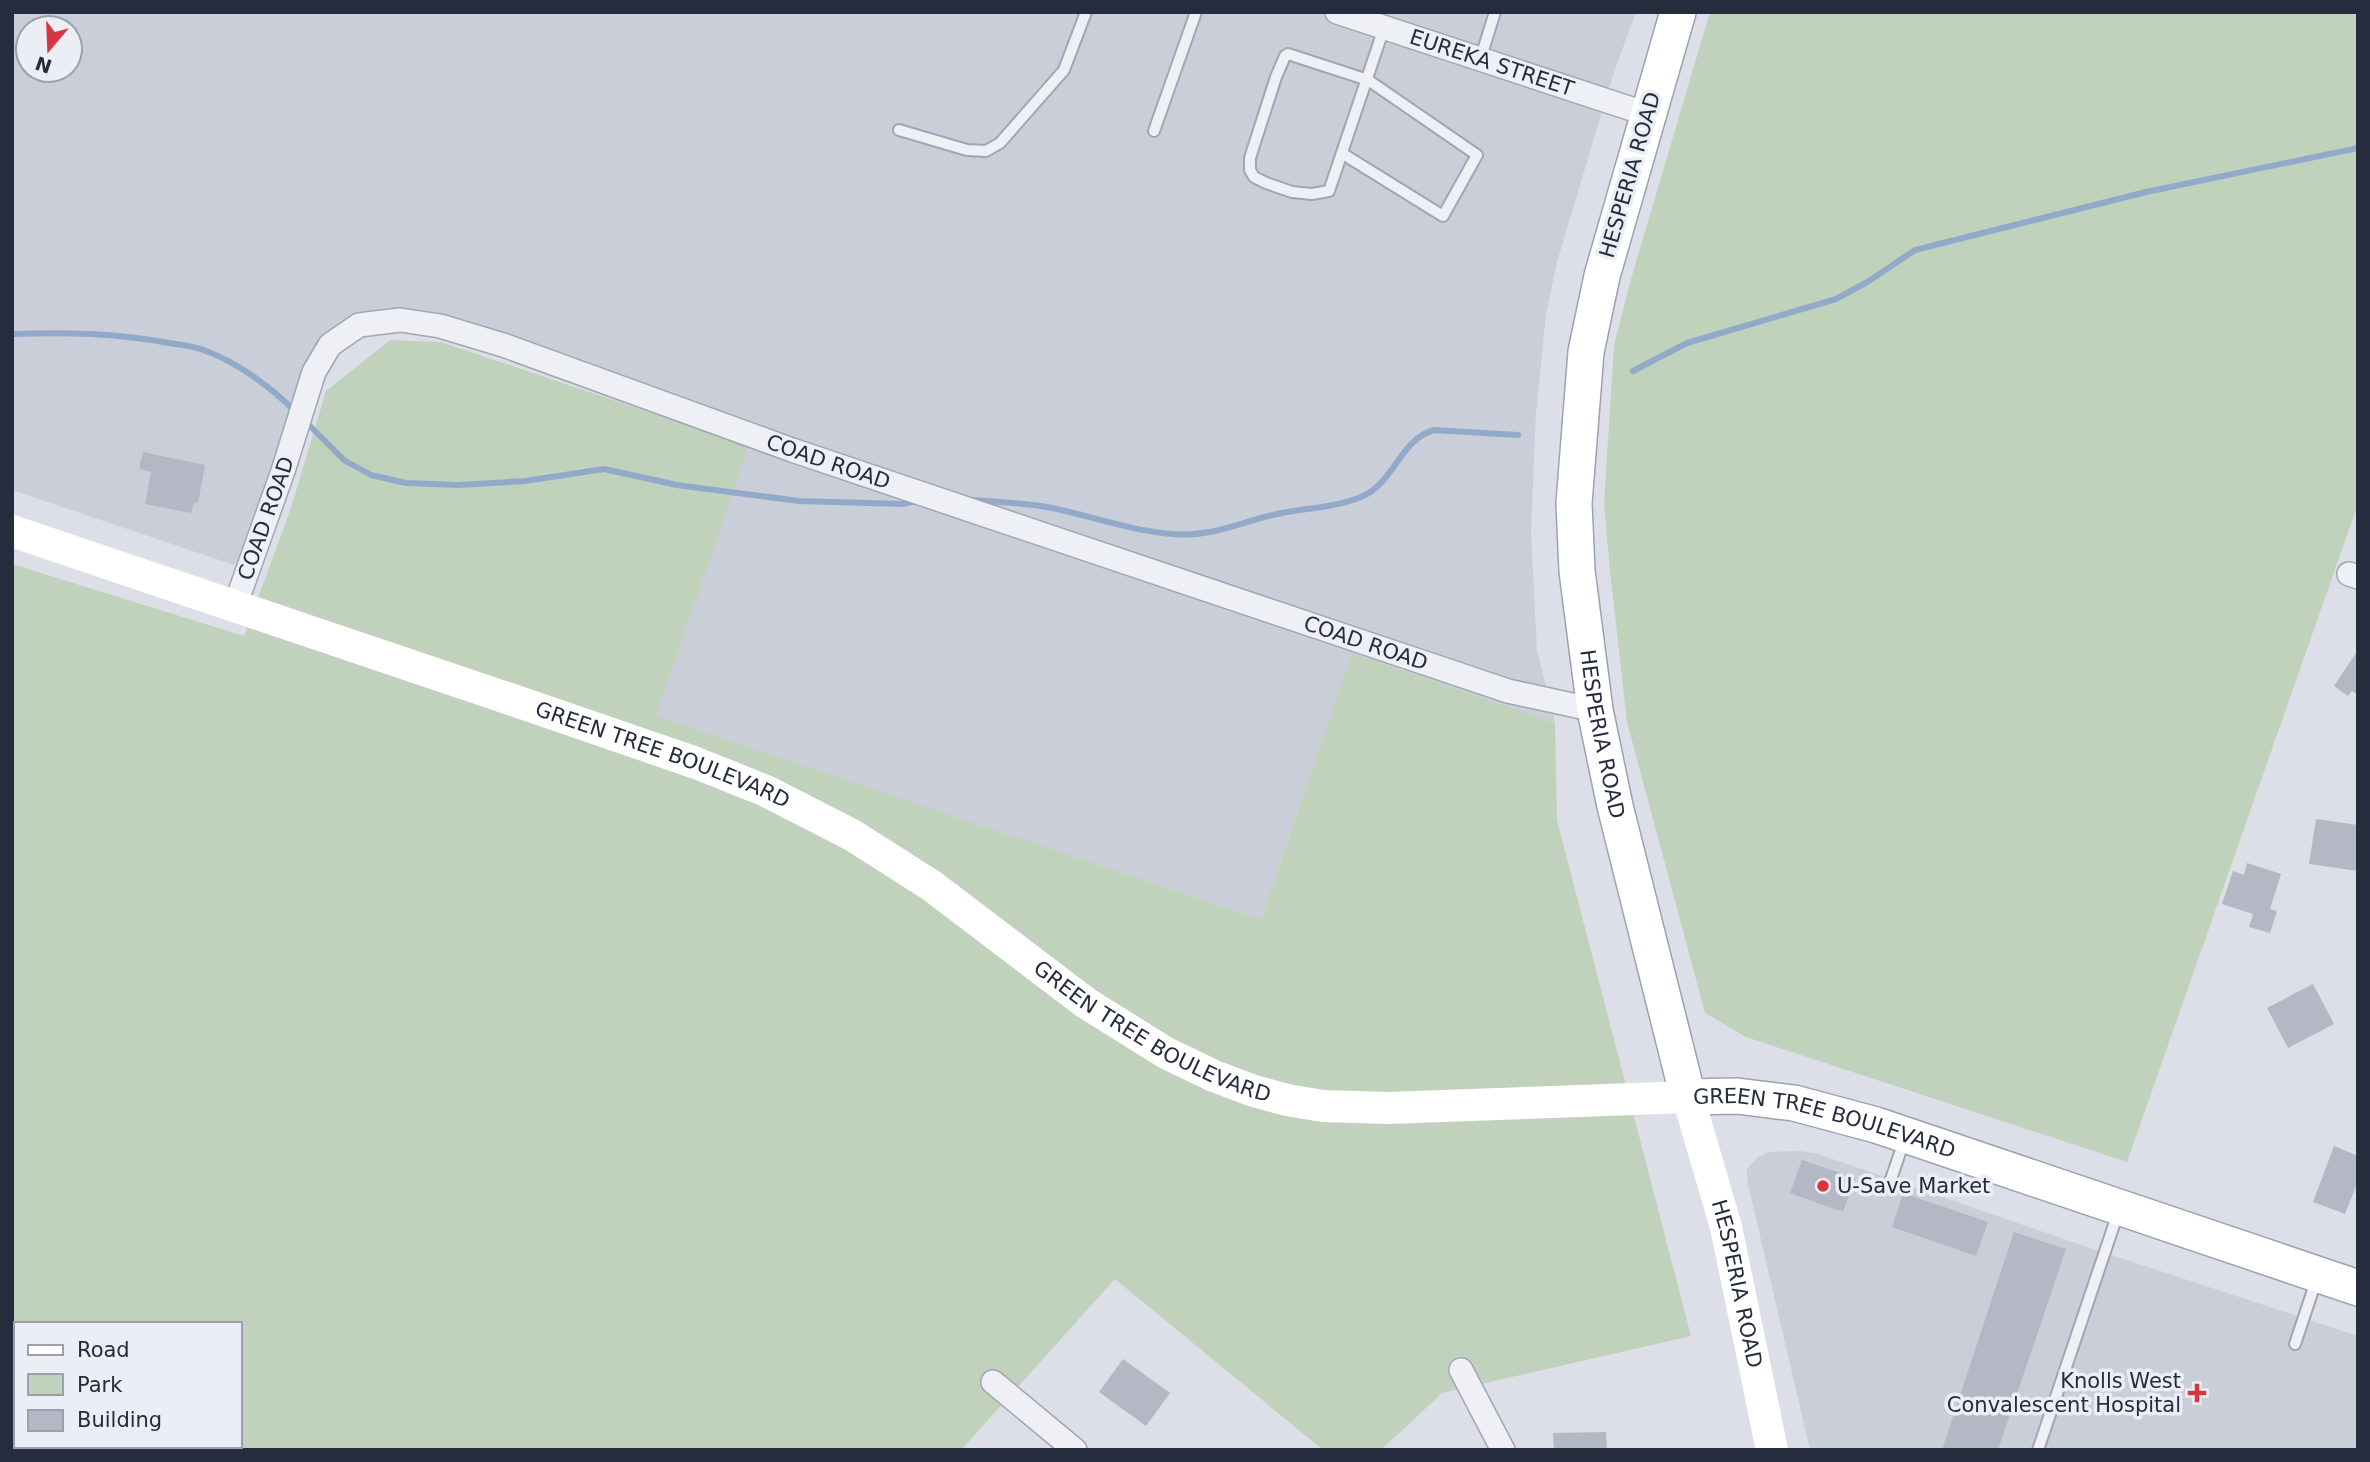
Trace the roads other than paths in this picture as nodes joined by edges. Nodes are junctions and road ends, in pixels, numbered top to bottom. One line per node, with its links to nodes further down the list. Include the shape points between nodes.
1 (1086, 12): 10 (lane, via 1065,70 1000,144 967,150)
2 (1196, 12): 11 (lane)
3 (1337, 12): 6 (street, EUREKA STREET)
4 (1495, 12): 7 (lane)
5 (1678, 12): 9 (main road, HESPERIA ROAD)
6 (1370, 20): 7 (street, EUREKA STREET); 8 (lane)
7 (1480, 60): 9 (street, EUREKA STREET)
8 (1368, 80): 12 (lane); 12 (lane, via 1477,155 1443,215); 12 (lane, via 1285,56 1250,158 1250,170 1266,183 1312,194 1329,191)
9 (1647, 114): 15 (main road, HESPERIA ROAD, via 1586,352 1574,503 1577,572)
10 (899, 130)
11 (1154, 131)
12 (1342, 154)
13 (12, 531): 14 (main road, GREEN TREE BOULEVARD)
14 (235, 606): 15 (street, COAD ROAD, via 324,354 359,325 400,320 503,345 792,450 1508,691); 16 (main road, GREEN TREE BOULEVARD, via 766,791 852,835 932,886 1086,1003 1166,1053 1251,1090 1323,1106 1388,1108)
15 (1595, 710): 16 (main road, HESPERIA ROAD)
16 (1688, 1097): 17 (main road, GREEN TREE BOULEVARD, via 1737,1096 1794,1103); 27 (main road, HESPERIA ROAD, via 1726,1227)
17 (1906, 1135): 18 (lane); 19 (main road, GREEN TREE BOULEVARD)
18 (1889, 1185)
19 (2119, 1208): 20 (main road, GREEN TREE BOULEVARD); 28 (lane)
20 (2318, 1275): 21 (main road, GREEN TREE BOULEVARD); 22 (lane)
21 (2358, 1288)
22 (2295, 1344)
23 (1461, 1370): 26 (street)
24 (993, 1382): 25 (street)
25 (1075, 1450)
26 (1503, 1450)
27 (1772, 1450)
28 (2038, 1450)

